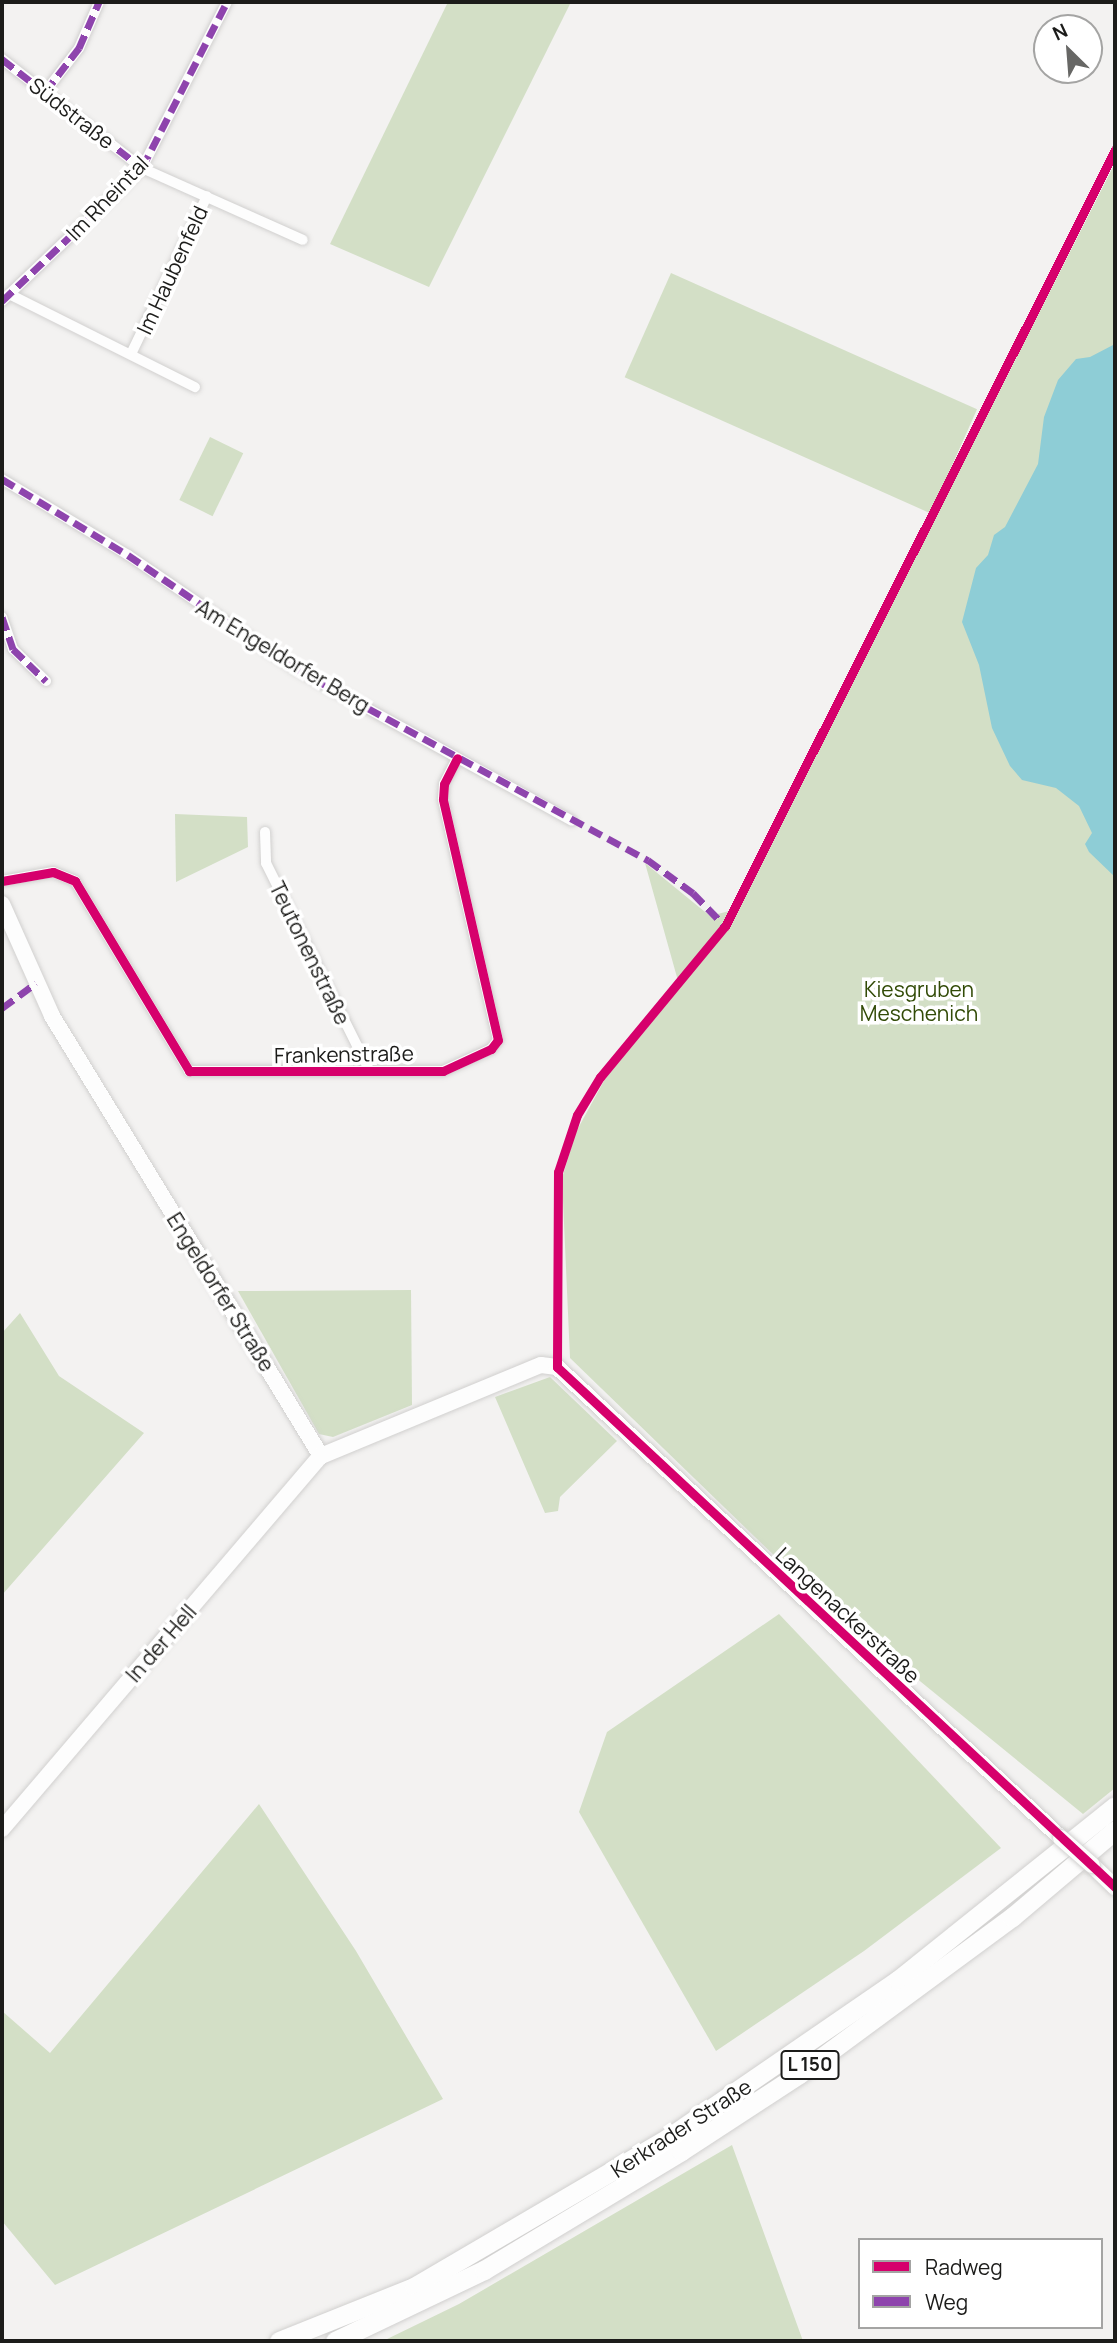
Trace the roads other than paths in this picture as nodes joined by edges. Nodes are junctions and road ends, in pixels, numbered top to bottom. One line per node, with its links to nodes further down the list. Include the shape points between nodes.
1 (99, 2): 4 (street, via 79,48)
2 (227, 2): 5 (street, Im Rheintal)
3 (2, 59): 4 (street, Südstraße)
4 (45, 92): 5 (street, Südstraße)
5 (142, 168): 6 (street, Im Haubenfeld); 8 (street, Im Rheintal)
6 (206, 197): 7 (street, Im Haubenfeld); 9 (street, Im Haubenfeld)
7 (303, 240)
8 (6, 298): 9 (street)
9 (131, 354): 10 (street, Im Haubenfeld)
10 (195, 387)
11 (2, 479): 14 (street, Am Engeldorfer Berg, via 128,555 294,668)
12 (2, 617): 13 (street, via 13,649)
13 (46, 681)
14 (457, 758): 15 (street, Am Engeldorfer Berg); 19 (street, Frankenstraße, via 444,784 443,799 498,1040 491,1049 443,1071)
15 (572, 821)
16 (265, 832): 19 (street, Teutonenstraße, via 266,863)
17 (2, 881): 19 (street, Frankenstraße, via 53,872 75,881 189,1071)
18 (2, 904): 20 (street, Engeldorfer Straße, via 52,1016)
19 (369, 1070)
20 (321, 1456): 22 (street, In der Hell); 24 (street, Langenackerstraße, bridge, via 541,1365 557,1367)
21 (1115, 1806): 25 (highway, Kerkrader Straße / L 150, via 898,1980 668,2138 424,2282)
22 (2, 1829)
23 (1115, 1830): 26 (highway, Kerkrader Straße / L 150, via 1012,1917 799,2074 484,2270)
24 (1115, 1887)
25 (279, 2341)
26 (335, 2341)

